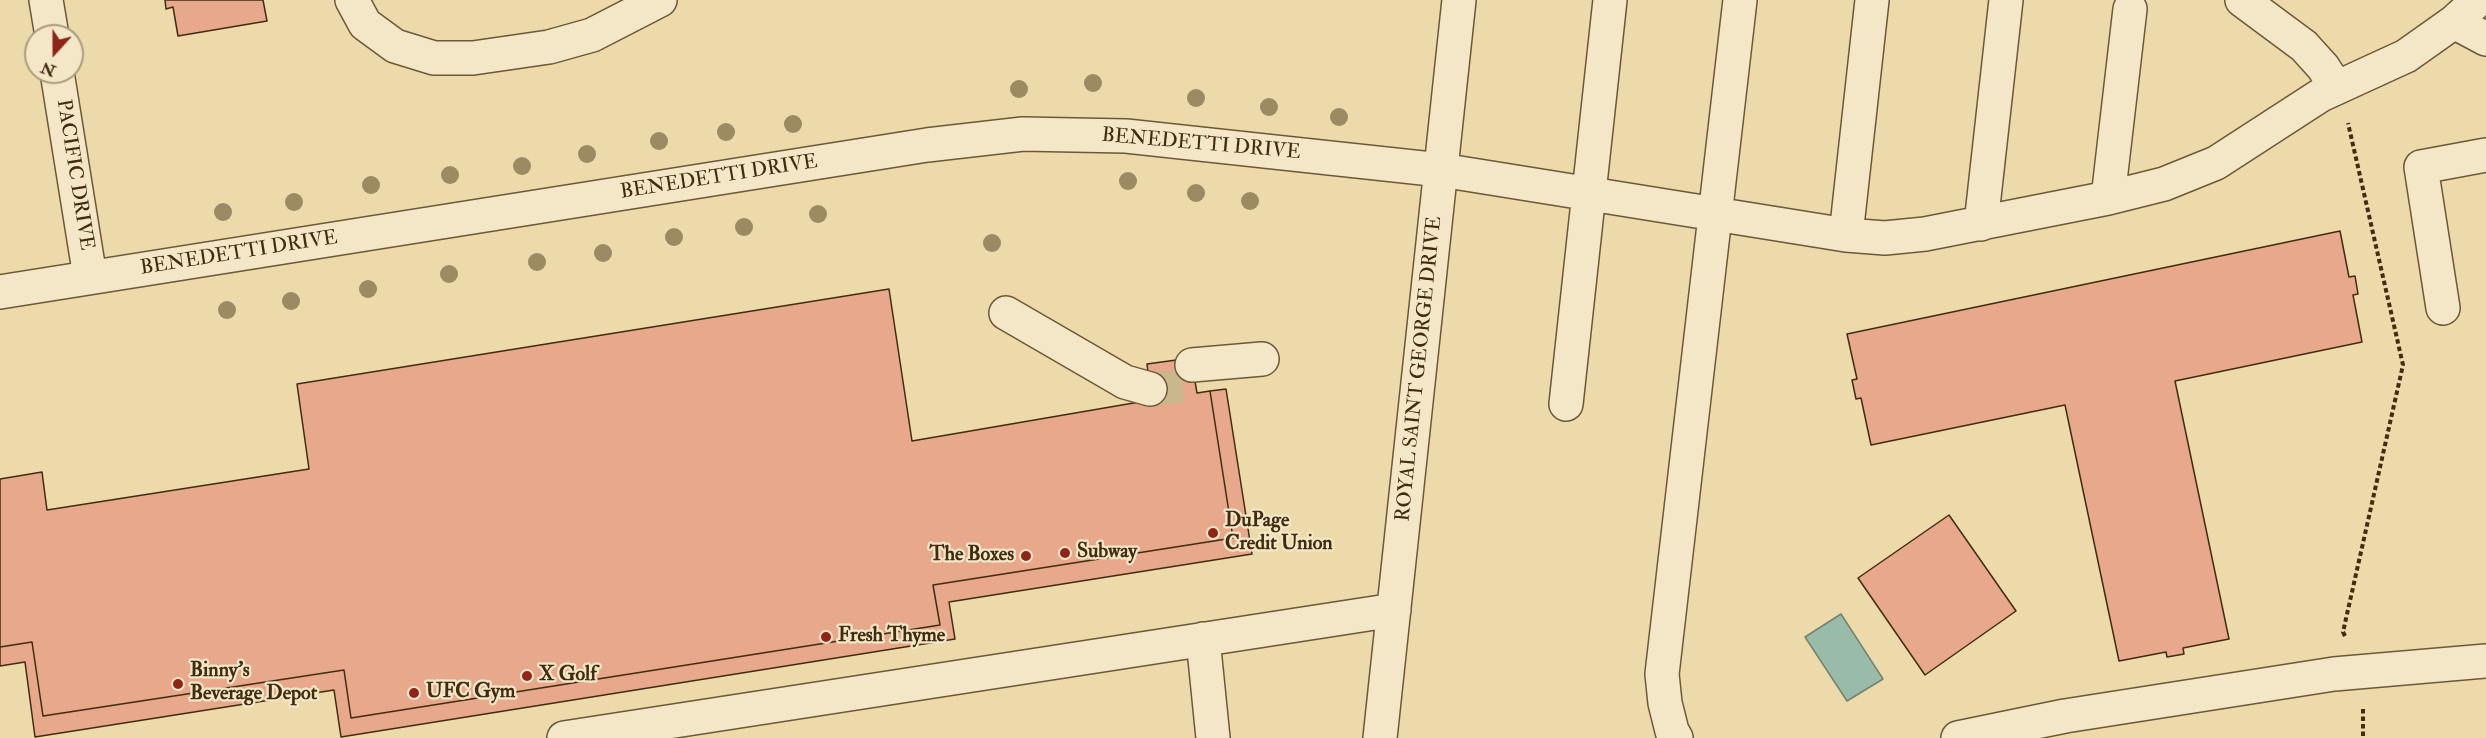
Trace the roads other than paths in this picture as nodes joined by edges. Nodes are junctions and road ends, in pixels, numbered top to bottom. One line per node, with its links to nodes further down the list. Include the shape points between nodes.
1 (46, 0): 12 (street)
2 (352, 0): 3 (street, via 364,24 395,46 434,58 473,58 549,47 592,35)
3 (660, 0)
4 (1459, 0): 17 (street, ROYAL SAINT GEORGE DRIVE)
5 (1611, 0): 18 (street)
6 (1740, 0): 20 (street)
7 (1872, 0): 22 (street)
8 (2006, 0): 21 (street)
9 (2242, 0): 15 (street, via 2304,46 2323,67)
10 (2470, 6): 13 (street); 15 (street, BENEDETTI DRIVE, via 2406,56)
11 (2130, 9): 19 (street)
12 (50, 24)
13 (2486, 39)
14 (59, 84): 23 (street, PACIFIC DRIVE)
15 (2334, 88): 19 (street, BENEDETTI DRIVE, via 2216,164 2164,184)
16 (2486, 155): 25 (street, via 2421,167)
17 (1441, 170): 18 (street, BENEDETTI DRIVE); 23 (street, BENEDETTI DRIVE, via 1126,136 1023,134 927,144); 31 (street, ROYAL SAINT GEORGE DRIVE)
18 (1589, 194): 20 (street, BENEDETTI DRIVE); 30 (street)
19 (2108, 198): 21 (street, BENEDETTI DRIVE)
20 (1715, 215): 22 (street, BENEDETTI DRIVE); 37 (street, via 1662,674 1665,703)
21 (1981, 224): 22 (street, BENEDETTI DRIVE, via 1885,238)
22 (1846, 236)
23 (90, 278): 24 (street, BENEDETTI DRIVE)
24 (0, 292)
25 (2443, 308)
26 (1006, 313): 29 (street, via 1107,372)
27 (1263, 370): 28 (street)
28 (1194, 375)
29 (1149, 380)
30 (1566, 404)
31 (1394, 610): 32 (street); 36 (street, ROYAL SAINT GEORGE DRIVE)
32 (1203, 639): 34 (street); 35 (street)
33 (2486, 661): 38 (street, via 2334,674 2065,716)
34 (564, 738)
35 (1213, 738)
36 (1380, 738)
37 (1677, 738)
38 (1958, 738)

